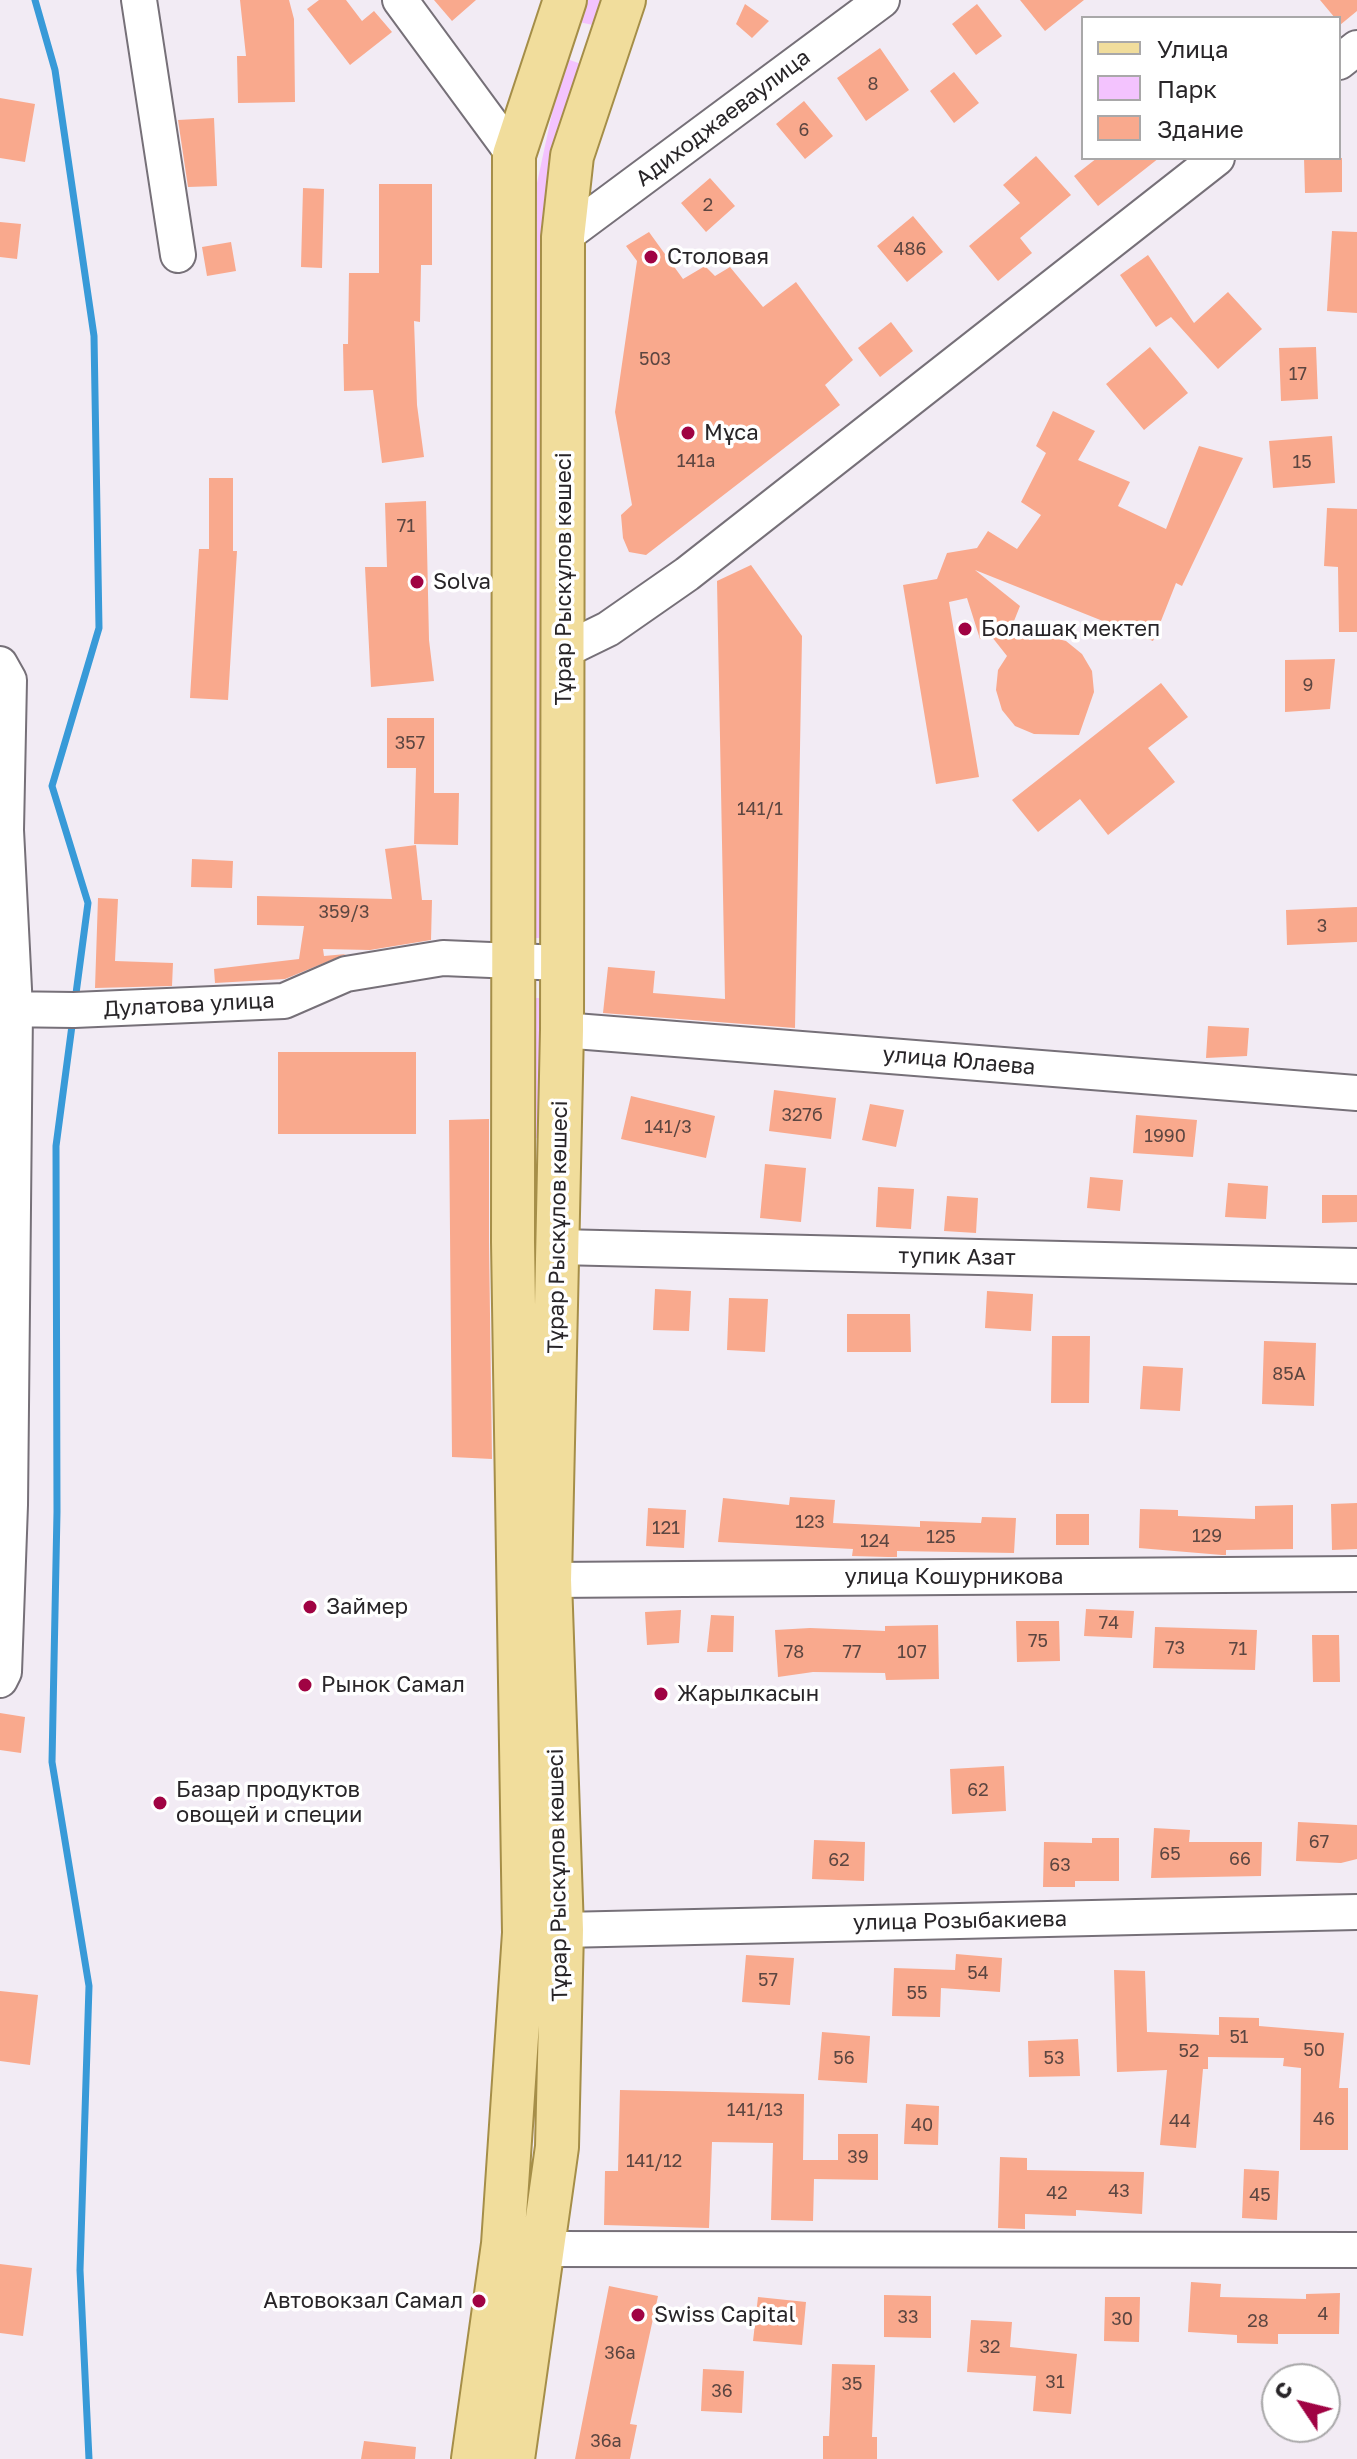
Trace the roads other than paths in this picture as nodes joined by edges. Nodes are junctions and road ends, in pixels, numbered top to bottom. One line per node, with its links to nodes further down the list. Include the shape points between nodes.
1 (139, 0): 12 (street)
2 (400, 0): 9 (street)
3 (624, 0): 7 (main road, Тұрар Рыскұлов көшесі)
4 (882, 0): 11 (street, Адиходжаеваулица)
5 (559, 19): 7 (main road); 9 (main road, Тұрар Рыскұлов көшесі)
6 (1357, 48): 8 (street)
7 (605, 55): 11 (main road, Тұрар Рыскұлов көшесі, via 572,156)
8 (1341, 60)
9 (514, 155): 16 (main road, Тұрар Рыскұлов көшесі)
10 (1214, 160): 13 (street, via 687,574 608,629)
11 (563, 237): 13 (main road, Тұрар Рыскұлов көшесі)
12 (178, 255)
13 (565, 650): 17 (main road, Тұрар Рыскұлов көшесі)
14 (0, 664): 15 (street, via 9,680)
15 (3, 830): 18 (street)
16 (514, 961): 17 (street, Дулатова улица); 18 (street, Дулатова улица, via 443,958 346,974 284,1001); 29 (main road, Тұрар Рыскұлов көшесі, via 524,1933)
17 (562, 963): 19 (main road, Тұрар Рыскұлов көшесі)
18 (8, 1009): 25 (street, via 10,1505)
19 (562, 1030): 20 (street, улица Юлаева); 21 (main road, Тұрар Рыскұлов көшесі)
20 (1357, 1093)
21 (558, 1247): 22 (street, тупик Азат); 24 (main road, Тұрар Рыскұлов көшесі)
22 (1357, 1266)
23 (1357, 1574): 24 (street, улица Кошурникова)
24 (550, 1580): 27 (main road, Тұрар Рыскұлов көшесі)
25 (0, 1680)
26 (1357, 1912): 27 (street, улица Розыбакиева)
27 (562, 1930): 28 (main road, Тұрар Рыскұлов көшесі)
28 (557, 2147): 29 (main road); 30 (main road, Тұрар Рыскұлов көшесі)
29 (510, 2149): 32 (main road, Тұрар Рыскұлов көшесі, via 503,2244)
30 (543, 2249): 31 (street); 33 (main road, Тұрар Рыскұлов көшесі)
31 (1357, 2250)
32 (473, 2459)
33 (513, 2459)

